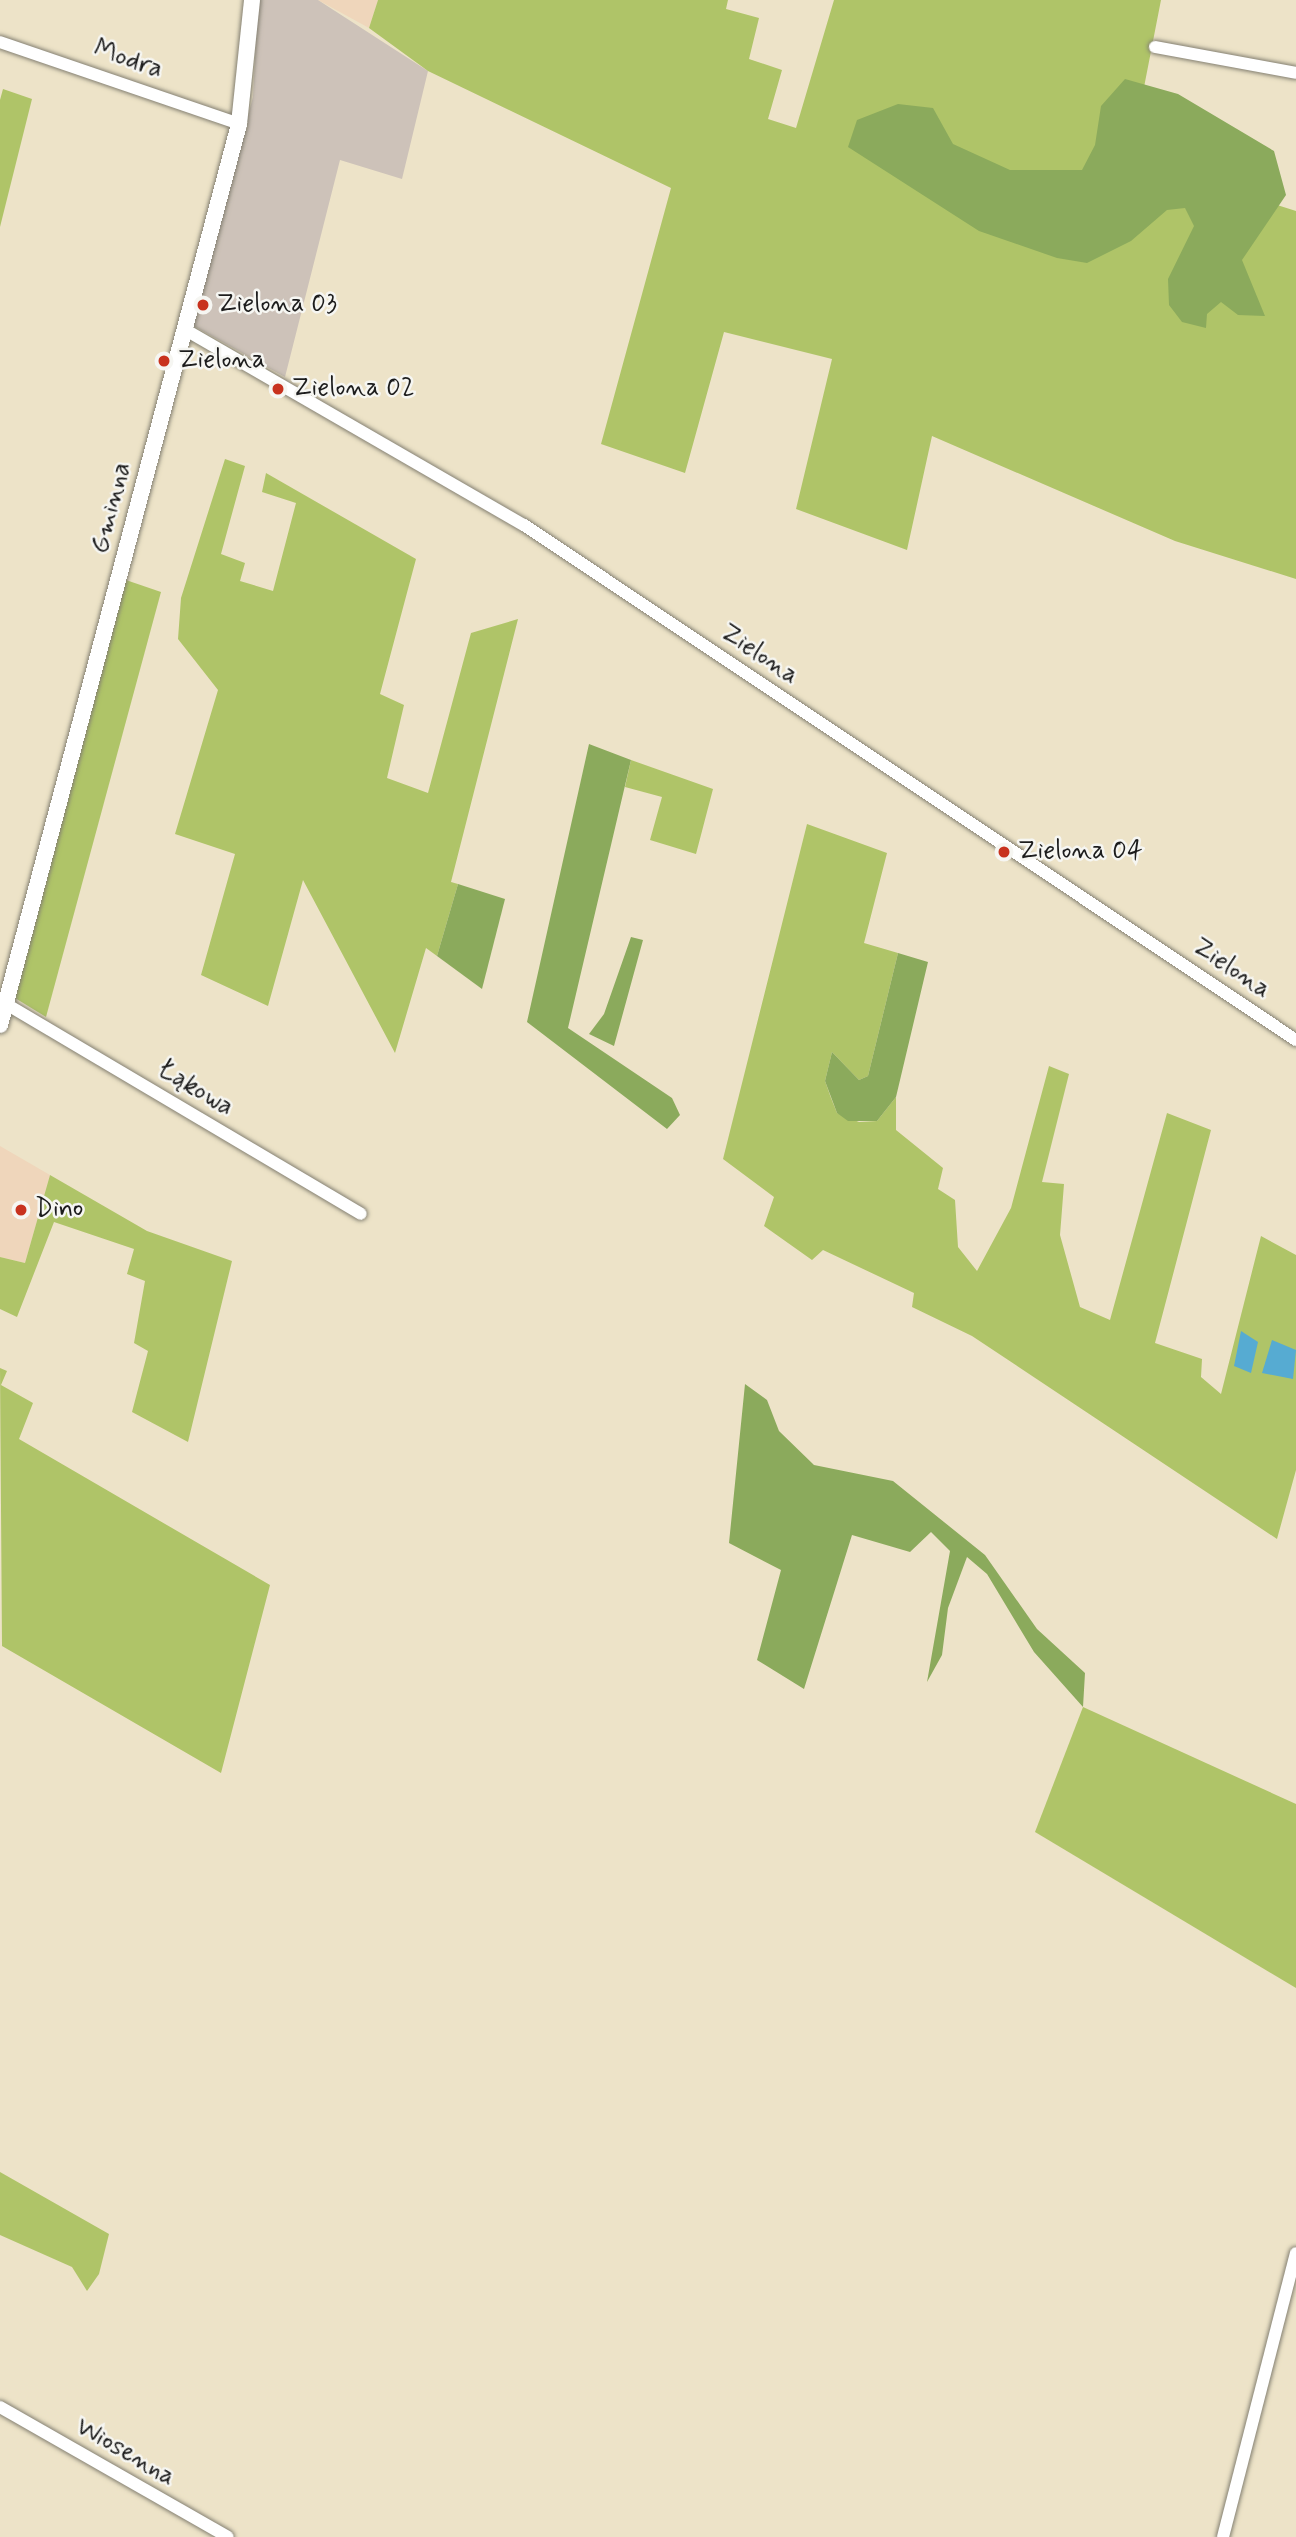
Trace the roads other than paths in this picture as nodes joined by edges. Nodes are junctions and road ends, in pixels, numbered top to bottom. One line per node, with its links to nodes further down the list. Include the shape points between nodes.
1 (252, 0): 5 (main road, Gminna)
2 (0, 42): 5 (street, Modra)
3 (1155, 47): 4 (street)
4 (1296, 73)
5 (239, 124): 6 (main road, Gminna)
6 (184, 329): 7 (main road, Gminna); 9 (street, Zielona, via 524,525)
7 (4, 998): 8 (main road, Gminna); 10 (street, Łąkowa)
8 (0, 1025)
9 (1296, 1040)
10 (360, 1214)
11 (1296, 2253): 14 (street)
12 (0, 2407): 13 (street, Wiosenna)
13 (228, 2537)
14 (1223, 2537)

